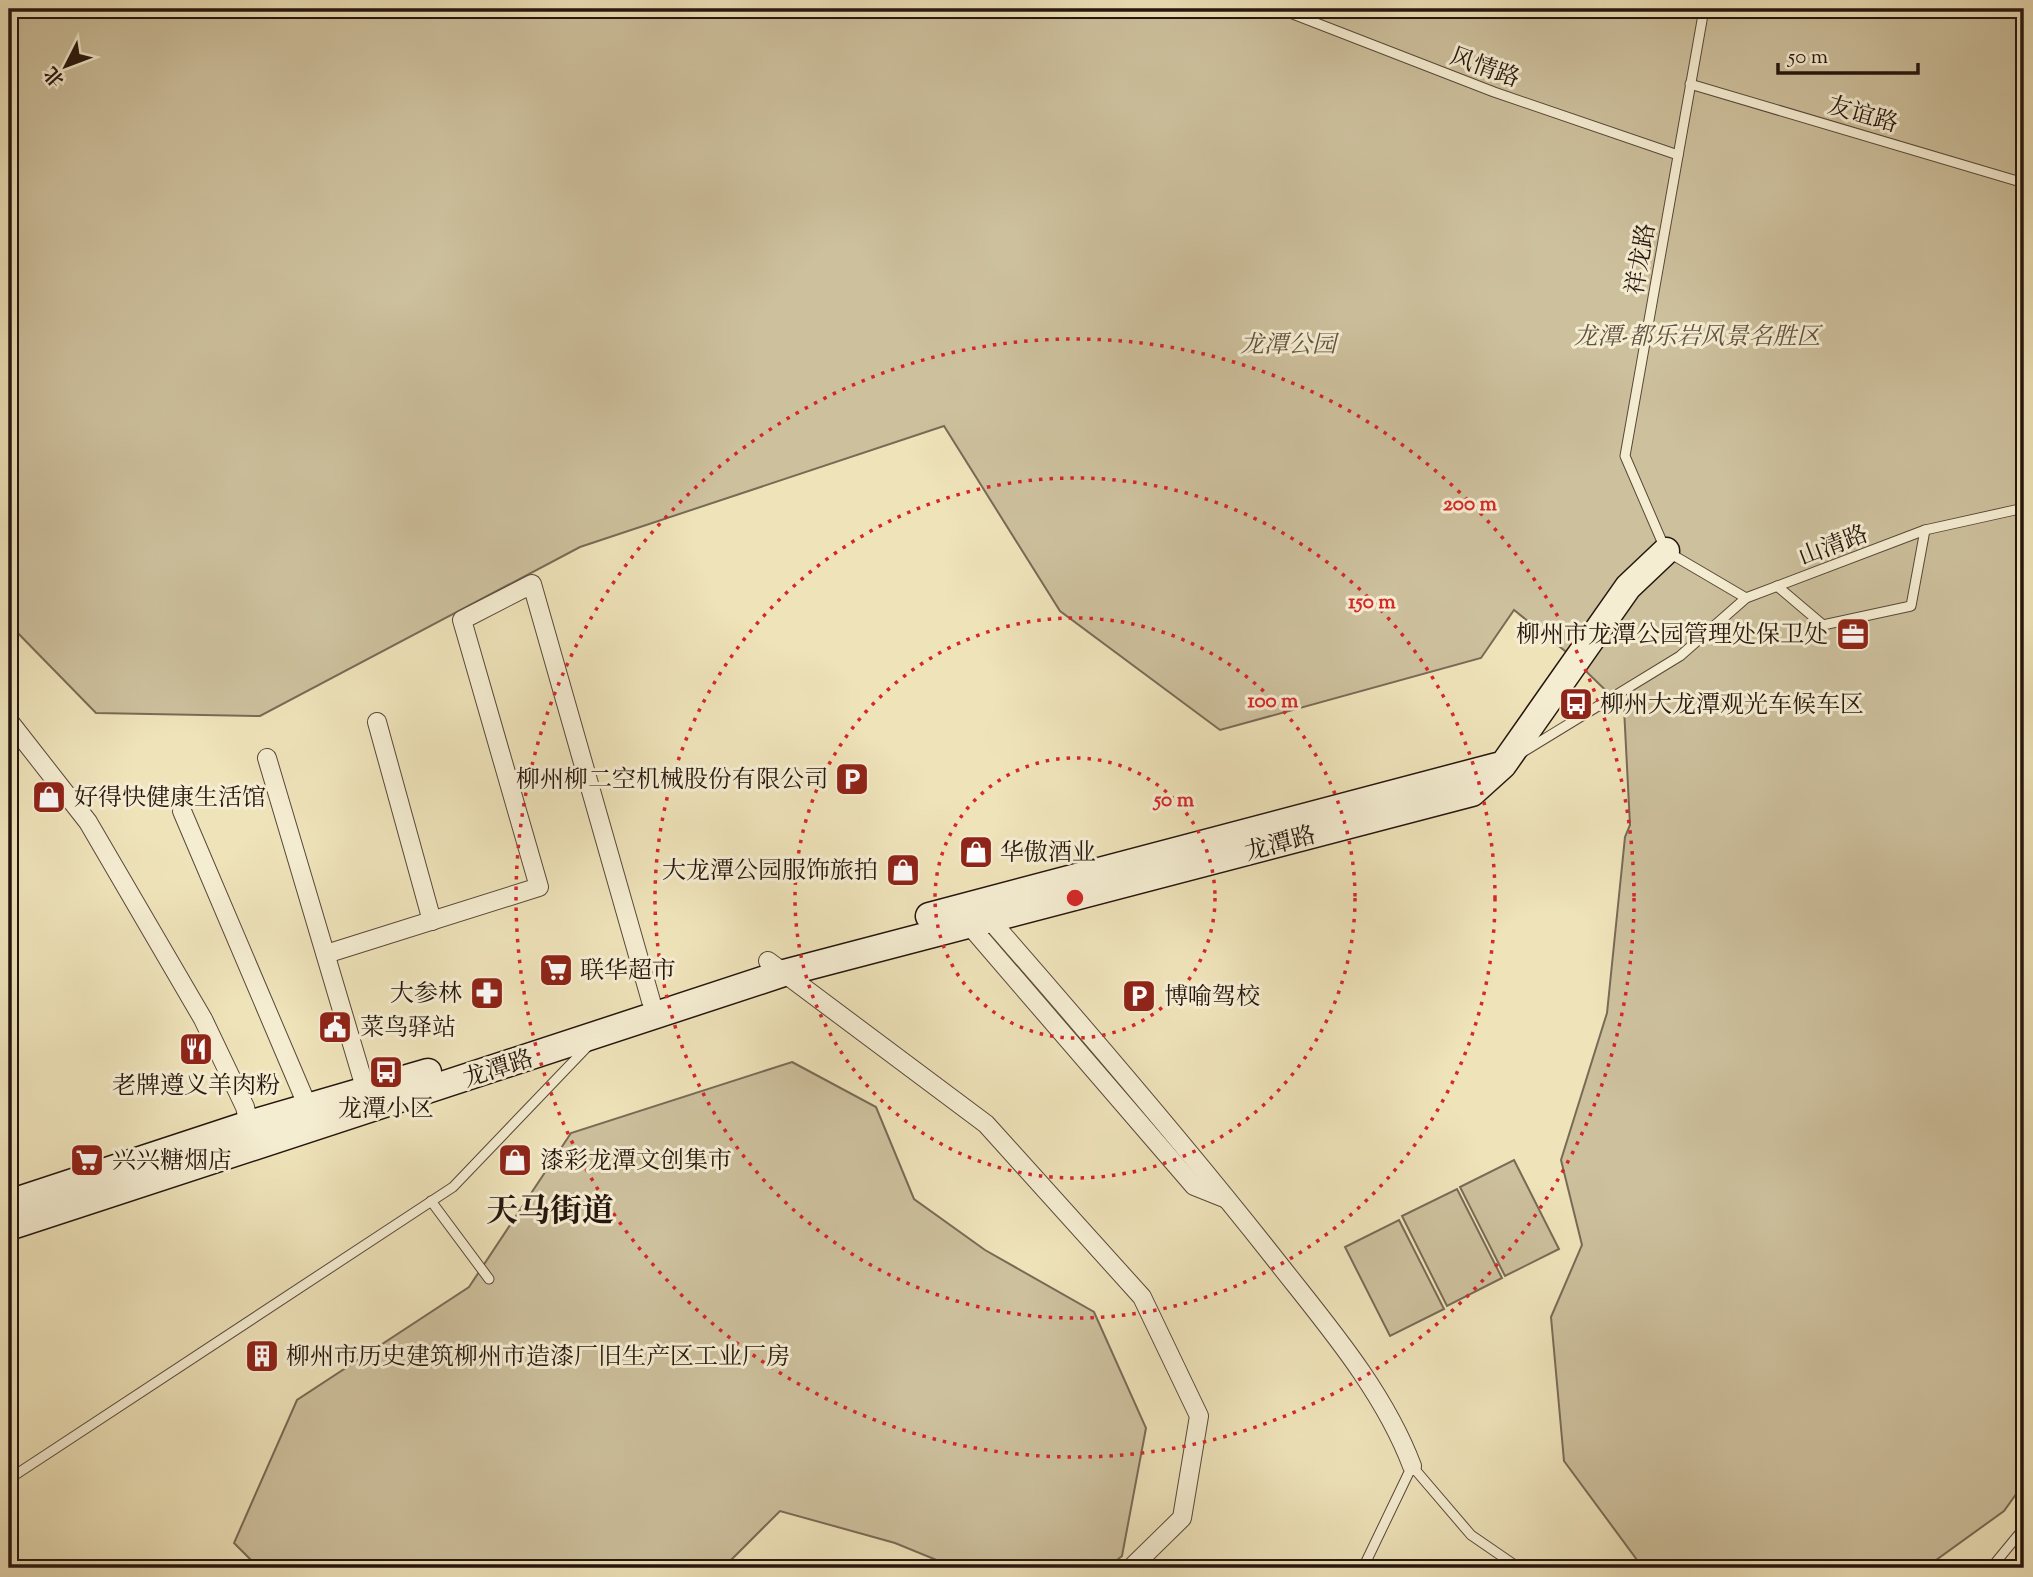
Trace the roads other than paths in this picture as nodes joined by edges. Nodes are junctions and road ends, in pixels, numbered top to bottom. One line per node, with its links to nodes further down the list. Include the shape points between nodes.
1 (1280, 9): 4 (lane, 风情路, via 1494,92)
2 (1704, 9): 3 (lane, 祥龙路)
3 (1690, 84): 4 (lane, 祥龙路); 5 (lane, 友谊路)
4 (1678, 155): 8 (lane, 祥龙路, via 1625,456)
5 (2024, 183)
6 (2024, 508): 7 (lane, 山清路)
7 (1925, 530): 9 (lane, 山清路); 9 (lane, via 1910,606 1823,625)
8 (1666, 551): 10 (lane); 14 (street, 龙潭路, via 1628,587)
9 (1777, 586): 10 (lane, 山清路)
10 (1746, 598): 14 (lane, via 1680,656)
11 (9, 721): 24 (street, via 88,822 203,1019)
12 (377, 722): 17 (street)
13 (267, 758): 18 (street)
14 (1503, 765): 16 (street, 龙潭路, via 1472,793)
15 (182, 811): 23 (street)
16 (972, 913): 19 (street, 龙潭路); 29 (street, via 1194,1186 1227,1199 1349,1354 1402,1441)
17 (432, 921): 18 (street); 20 (street, via 539,887 462,620 532,584)
18 (326, 954): 22 (street)
19 (776, 967): 20 (street, 龙潭路); 21 (street, 龙潭路); 32 (street, via 986,1124 1142,1297 1199,1416 1182,1518)
20 (651, 1001): 22 (street, 龙潭路)
21 (600, 1034): 25 (lane, via 453,1187); 27 (street, 龙潭路)
22 (366, 1091): 23 (street, 龙潭路)
23 (308, 1107): 24 (street, 龙潭路)
24 (249, 1124): 26 (street, 龙潭路)
25 (431, 1201): 28 (lane); 30 (lane)
26 (9, 1203)
27 (9, 1227)
28 (489, 1279)
29 (1412, 1466): 33 (lane); 34 (lane, via 1471,1535)
30 (9, 1479)
31 (2024, 1528): 35 (lane)
32 (1131, 1568)
33 (1363, 1568)
34 (1519, 1568)
35 (1991, 1568)

